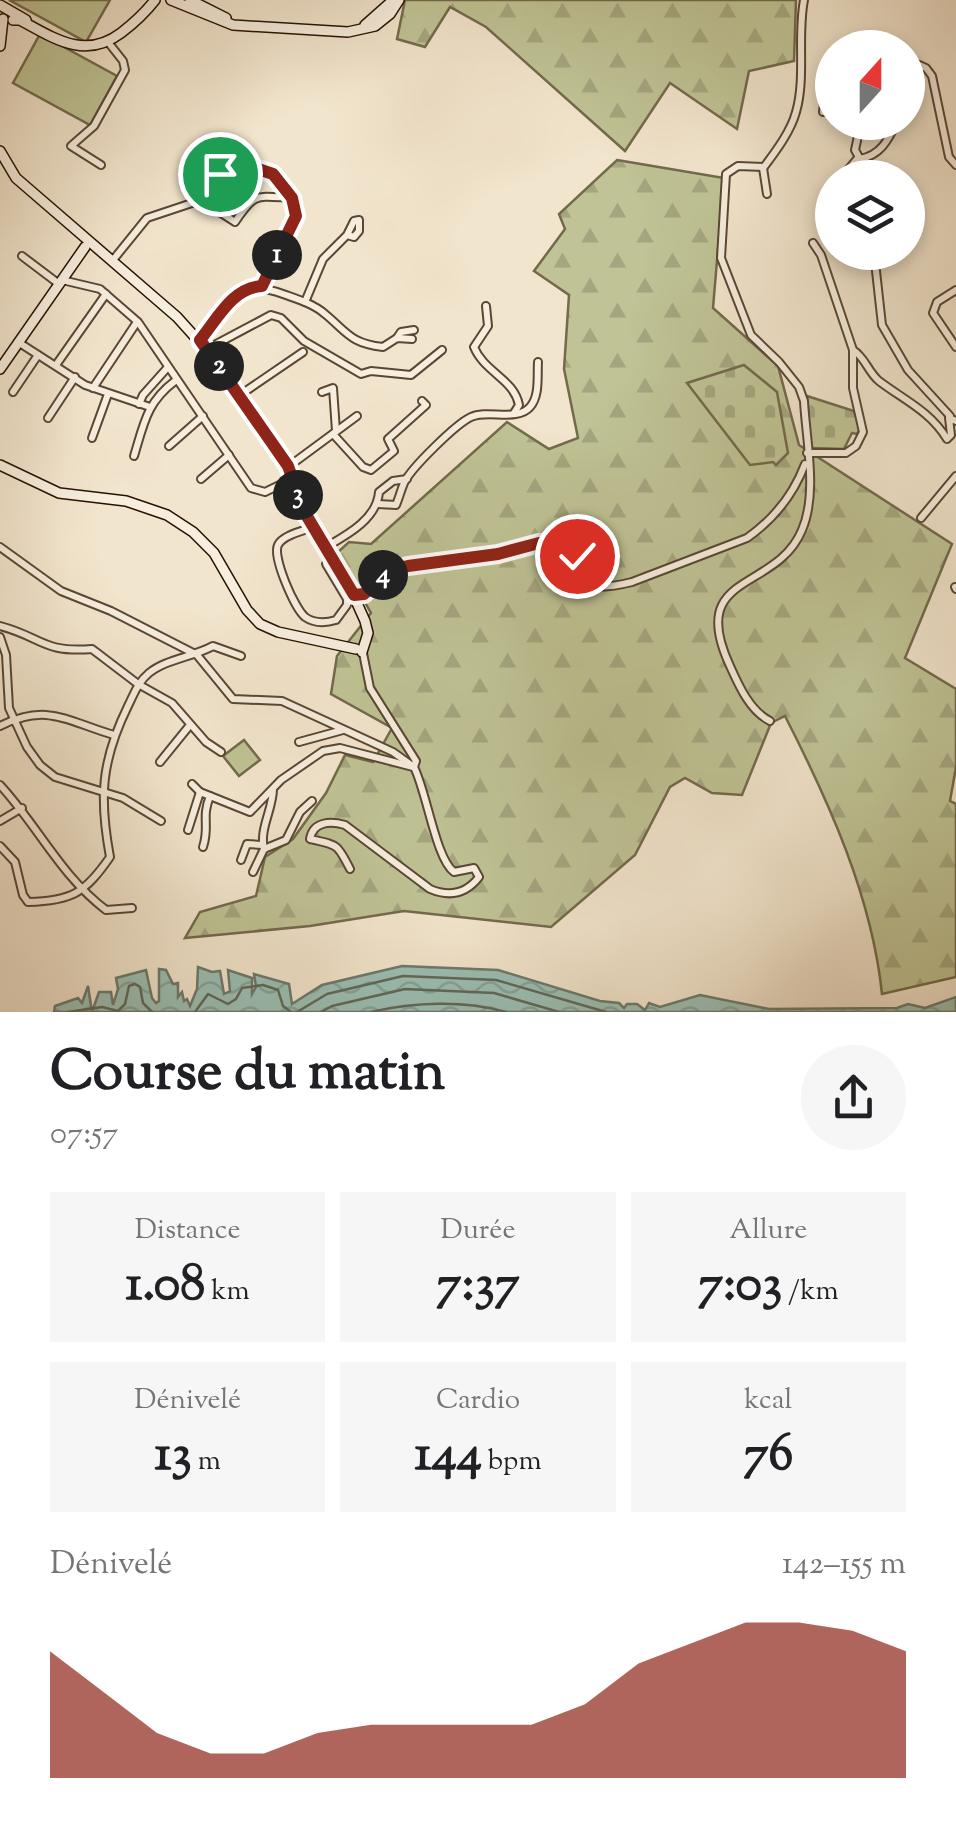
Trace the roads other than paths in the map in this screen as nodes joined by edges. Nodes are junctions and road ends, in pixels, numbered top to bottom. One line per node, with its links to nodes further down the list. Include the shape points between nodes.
1 (144, 0): 8 (street)
2 (155, 0): 8 (street)
3 (172, 0): 5 (street, via 225,24 348,32 375,26)
4 (190, 0): 5 (street, via 234,22 352,28)
5 (395, 0)
6 (804, 0): 18 (street, via 796,111)
7 (6, 16): 9 (street, via 80,48); 10 (street)
8 (140, 16): 9 (street)
9 (108, 42): 16 (street, via 126,68 94,126 71,146)
10 (0, 46)
11 (925, 70): 17 (street)
12 (857, 140): 15 (street)
13 (886, 140): 15 (street, via 878,152)
14 (0, 151): 24 (street, via 16,178)
15 (858, 158)
16 (101, 165)
17 (956, 165)
18 (762, 168): 20 (street); 69 (street, via 738,166 726,174 720,254 750,335 801,391)
19 (233, 169): 21 (street, via 273,174)
20 (766, 194)
21 (292, 198): 26 (street, via 250,200 235,222 201,200 147,218); 29 (street, via 296,216)
22 (347, 235): 32 (street, via 322,259)
23 (813, 243): 42 (street)
24 (86, 244): 26 (street); 28 (street)
25 (22, 256): 28 (street)
26 (112, 260): 39 (street)
27 (876, 270): 63 (street, via 882,325 905,365)
28 (61, 282): 31 (street); 38 (street)
29 (262, 286): 32 (street); 39 (street, via 235,296)
30 (956, 290): 40 (street, via 933,312)
31 (106, 294): 34 (street); 46 (street)
32 (305, 302): 36 (street, via 365,345 383,347)
33 (486, 306): 59 (street, via 488,326 474,347 482,364 515,392)
34 (137, 322): 47 (street); 51 (street)
35 (414, 330): 36 (street)
36 (397, 338): 37 (street)
37 (412, 339)
38 (18, 342): 44 (street); 48 (street)
39 (204, 345): 41 (street, via 271,315 351,372 411,375); 55 (street)
40 (956, 348)
41 (442, 350)
42 (853, 350): 63 (street, via 947,439); 69 (street, via 860,440 846,453)
43 (303, 352): 55 (street)
44 (38, 354): 46 (street); 52 (street)
45 (538, 362): 59 (street, via 536,397 529,409)
46 (56, 366): 49 (street)
47 (168, 367): 50 (street); 57 (street)
48 (0, 369)
49 (74, 378): 51 (street); 62 (street)
50 (175, 381): 58 (street); 60 (street)
51 (93, 388): 54 (street)
52 (14, 392)
53 (322, 392): 64 (street, via 334,388)
54 (108, 394): 57 (street); 65 (street)
55 (240, 395): 71 (street)
56 (422, 401): 64 (street, via 426,405 388,439 394,451 371,470)
57 (139, 404): 58 (street)
58 (150, 408): 68 (street)
59 (514, 414): 74 (street, via 470,418)
60 (203, 416): 66 (street); 67 (street)
61 (357, 416): 64 (street)
62 (48, 418)
63 (953, 419)
64 (335, 433): 71 (street)
65 (92, 438)
66 (169, 446)
67 (229, 455): 73 (street, via 251,488 265,492); 75 (street)
68 (134, 456)
69 (807, 456): 81 (street, via 792,494 763,527 619,586 568,584 562,572 579,550 539,543 389,570); 89 (street, via 808,506 798,538 784,558 732,591 718,621 735,677)
70 (0, 465): 84 (street, via 59,493 126,501 166,514 214,553 260,624)
71 (288, 466): 73 (street)
72 (956, 476): 77 (street)
73 (294, 478): 78 (street)
74 (408, 478): 76 (street, via 379,492); 76 (street, via 396,505)
75 (200, 479)
76 (378, 504): 80 (street)
77 (921, 518)
78 (313, 526): 80 (street); 80 (street, via 280,542 276,552 300,612 312,620 336,620 347,605 326,564)
79 (0, 548): 85 (street, via 61,591)
80 (329, 551): 81 (street)
81 (354, 595): 84 (street, via 368,633)
82 (0, 626): 87 (street, via 42,646 92,649)
83 (0, 637): 88 (street)
84 (357, 651): 97 (street)
85 (196, 655): 86 (street, via 213,646); 87 (street, via 162,665); 92 (street, via 233,698 282,701)
86 (240, 656)
87 (138, 684): 90 (street, via 172,703); 93 (street)
88 (14, 720): 91 (street); 93 (street, via 49,712); 101 (street, via 26,746 55,778)
89 (770, 721)
90 (190, 725): 95 (street); 96 (street)
91 (0, 726)
92 (344, 730): 94 (street); 97 (street)
93 (114, 735): 101 (street)
94 (298, 742)
95 (221, 752)
96 (160, 762)
97 (414, 767): 100 (street, via 340,748 322,751); 113 (street, via 444,863 454,872 474,868 479,877 445,895 345,824 318,825 310,839 329,840)
98 (192, 784): 102 (street)
99 (0, 785): 105 (street)
100 (273, 789): 103 (street, via 250,812); 111 (street)
101 (102, 791): 106 (street); 115 (street, via 110,857)
102 (200, 792): 103 (street); 108 (street)
103 (210, 796): 110 (street)
104 (312, 801): 111 (street, via 286,840)
105 (22, 808): 107 (street); 115 (street)
106 (161, 820)
107 (0, 821)
108 (188, 830)
109 (0, 846): 115 (street, via 15,862 28,902)
110 (202, 846)
111 (263, 847): 112 (street, via 247,844); 114 (street)
112 (242, 860)
113 (350, 870)
114 (253, 872)
115 (81, 892): 116 (street, via 106,910)
116 (132, 908)

